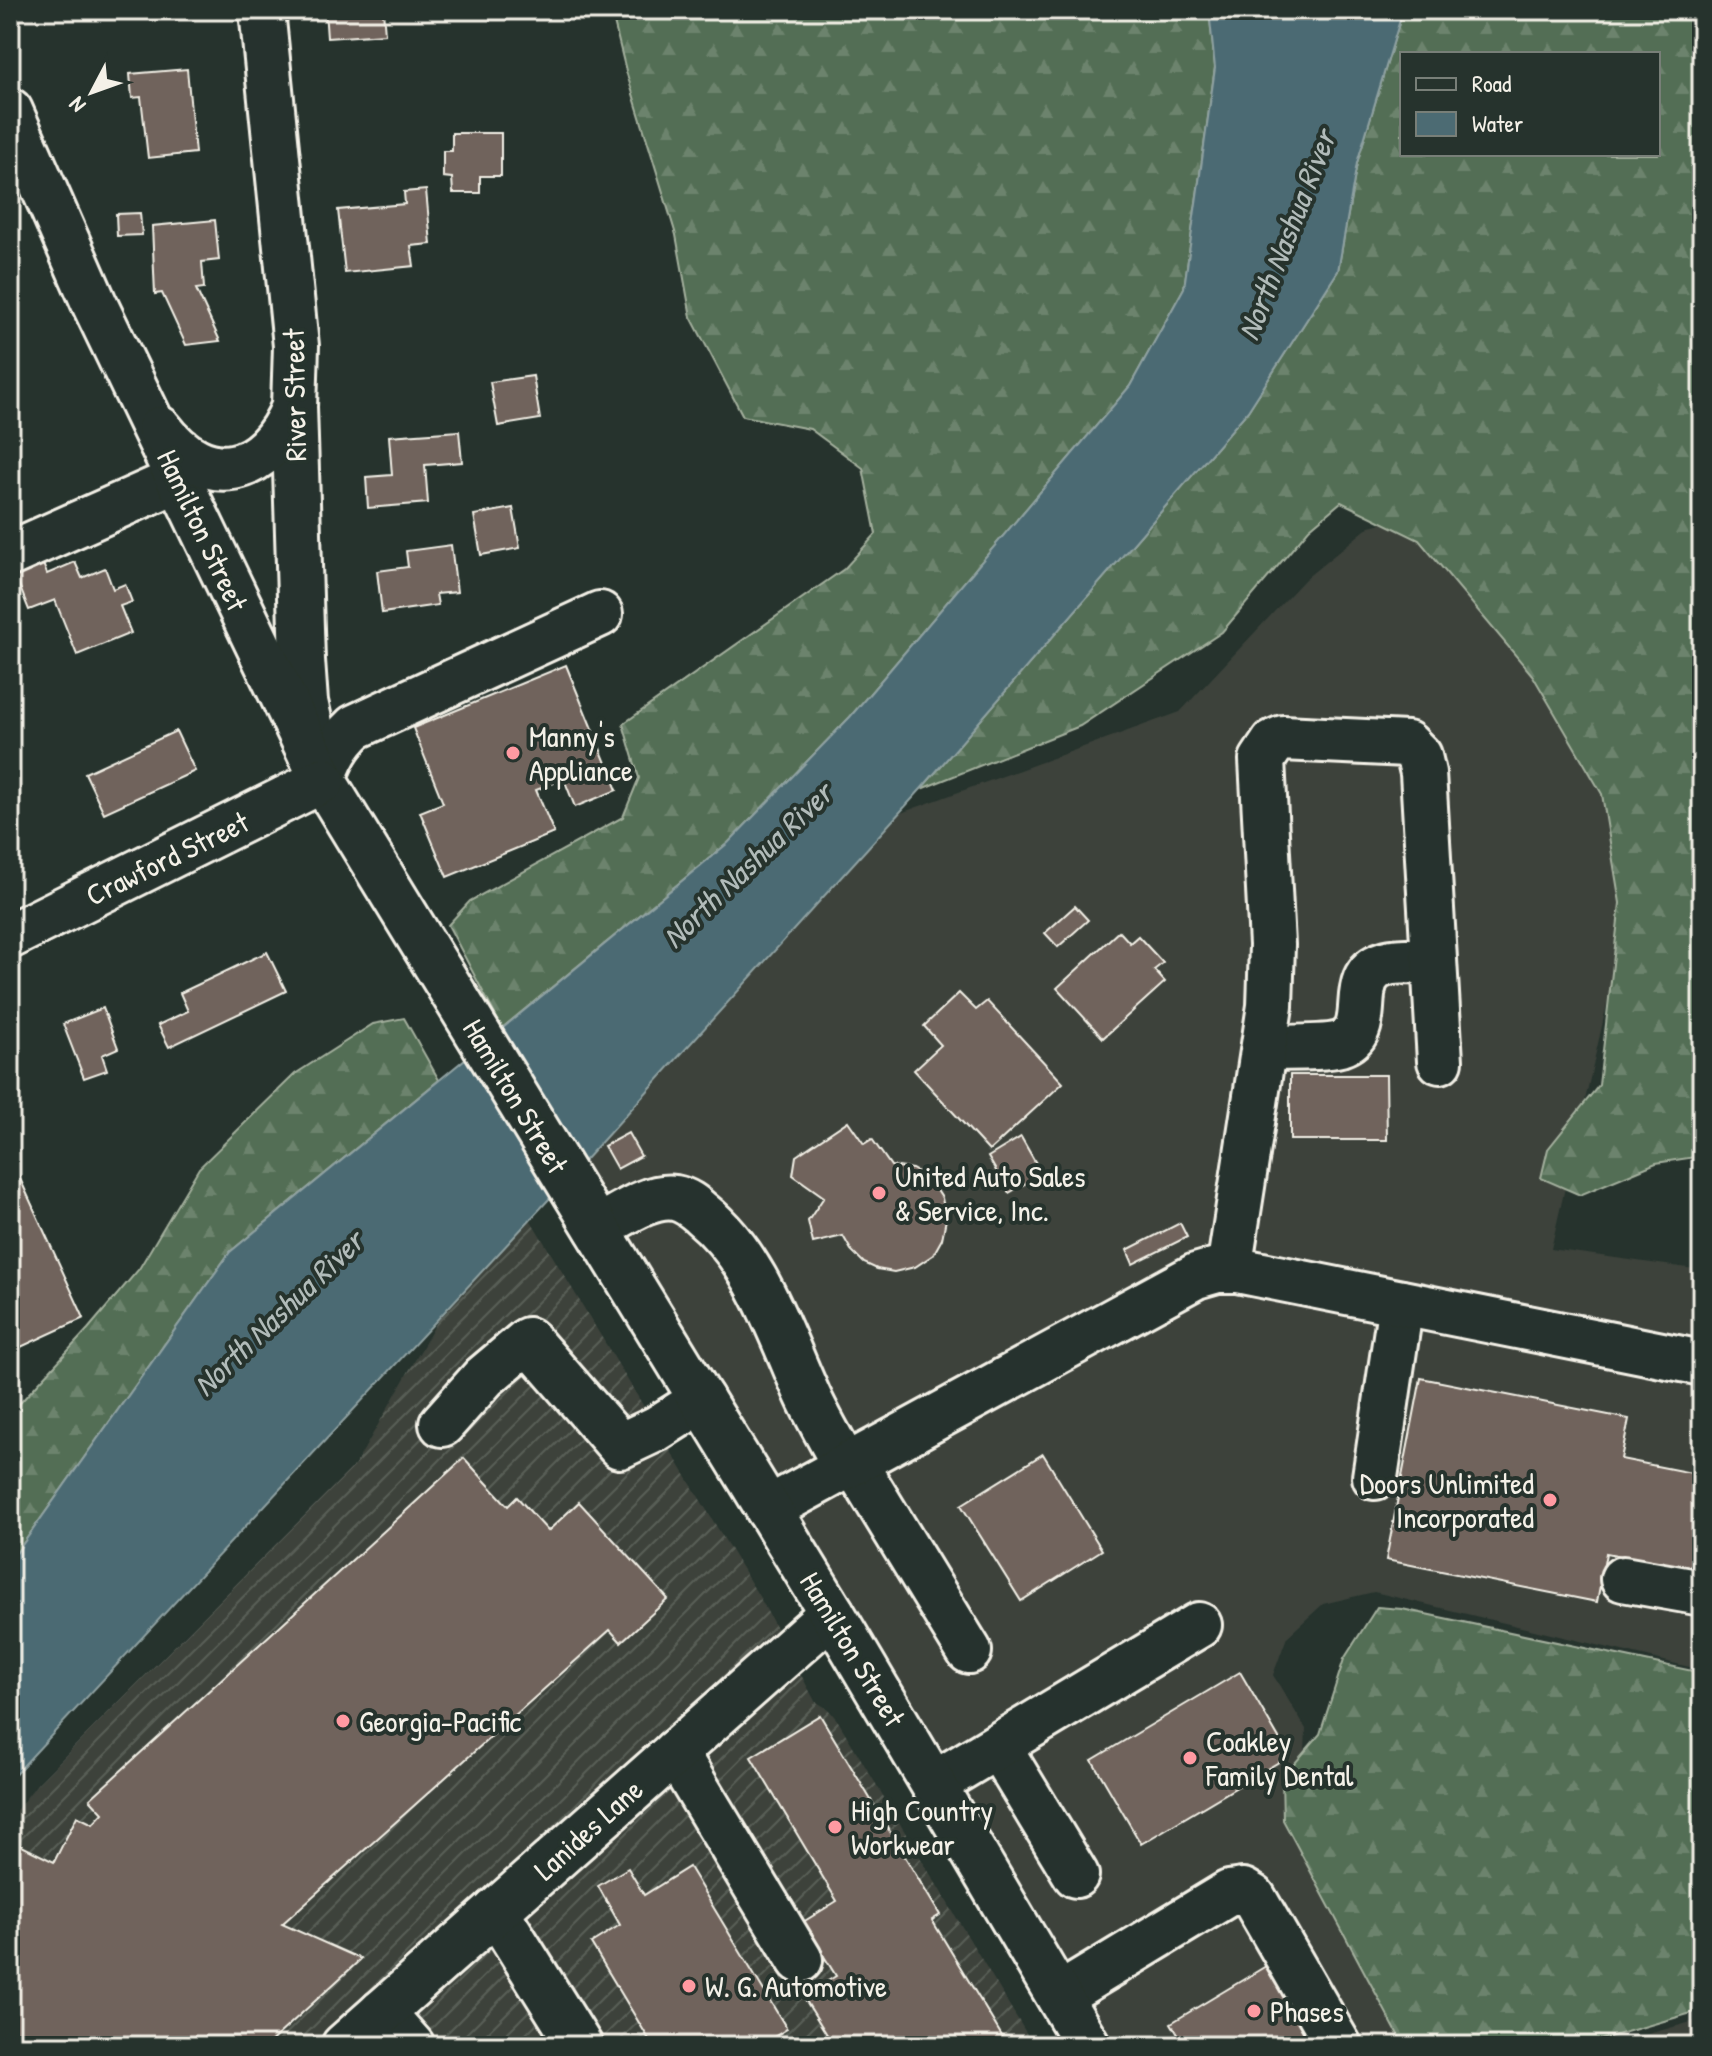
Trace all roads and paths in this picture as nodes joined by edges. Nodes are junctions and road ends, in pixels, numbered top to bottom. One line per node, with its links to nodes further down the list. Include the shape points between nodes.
1 (262, 10): 3 (main road, River Street, via 296,346)
2 (10, 111): 4 (main road, Hamilton Street)
3 (294, 407): 4 (main road, via 279,436 257,458 219,468 184,455); 8 (main road, River Street, via 305,702)
4 (148, 414): 5 (main road, Hamilton Street)
5 (179, 479): 6 (main road); 8 (main road, Hamilton Street)
6 (10, 554)
7 (600, 614): 8 (main road, via 355,727 340,741)
8 (323, 780): 9 (main road, Crawford Street); 13 (main road, Hamilton Street)
9 (10, 936)
10 (1434, 962): 11 (main road, via 1383,964 1363,982 1361,1023 1339,1044); 11 (main road, via 1419,756 1407,744 1283,738 1274,742 1262,760 1272,945); 12 (main road)
11 (1265, 1048): 14 (main road)
12 (1440, 1061)
13 (597, 1228): 17 (main road, Hamilton Street); 19 (main road, via 657,1199 688,1202 712,1221 752,1272 810,1399)
14 (1229, 1270): 15 (main road); 19 (main road, via 1196,1276)
15 (1401, 1303): 16 (main road); 20 (main road)
16 (1702, 1363)
17 (702, 1400): 18 (main road, via 620,1446 528,1340 484,1377); 21 (main road, Hamilton Street)
18 (442, 1424)
19 (849, 1464): 21 (main road); 26 (main road)
20 (1375, 1477)
21 (768, 1509): 24 (main road, Hamilton Street)
22 (1623, 1579): 23 (main road)
23 (1702, 1593)
24 (832, 1613): 28 (main road, Lanides Lane); 29 (main road, Hamilton Street)
25 (1199, 1625): 27 (main road)
26 (969, 1651)
27 (998, 1746): 29 (main road); 30 (main road)
28 (675, 1752): 31 (main road, Lanides Lane); 32 (main road)
29 (934, 1784): 33 (main road, Hamilton Street)
30 (1076, 1875)
31 (496, 1911): 34 (main road, Lanides Lane); 37 (main road)
32 (800, 1960)
33 (1059, 1996): 38 (main road, Hamilton Street); 39 (main road, via 1229,1893 1243,1891 1253,1897)
34 (382, 2012): 35 (main road, Lanides Lane); 36 (main road)
35 (344, 2046)
36 (412, 2046)
37 (580, 2046)
38 (1088, 2046)
39 (1339, 2046)

